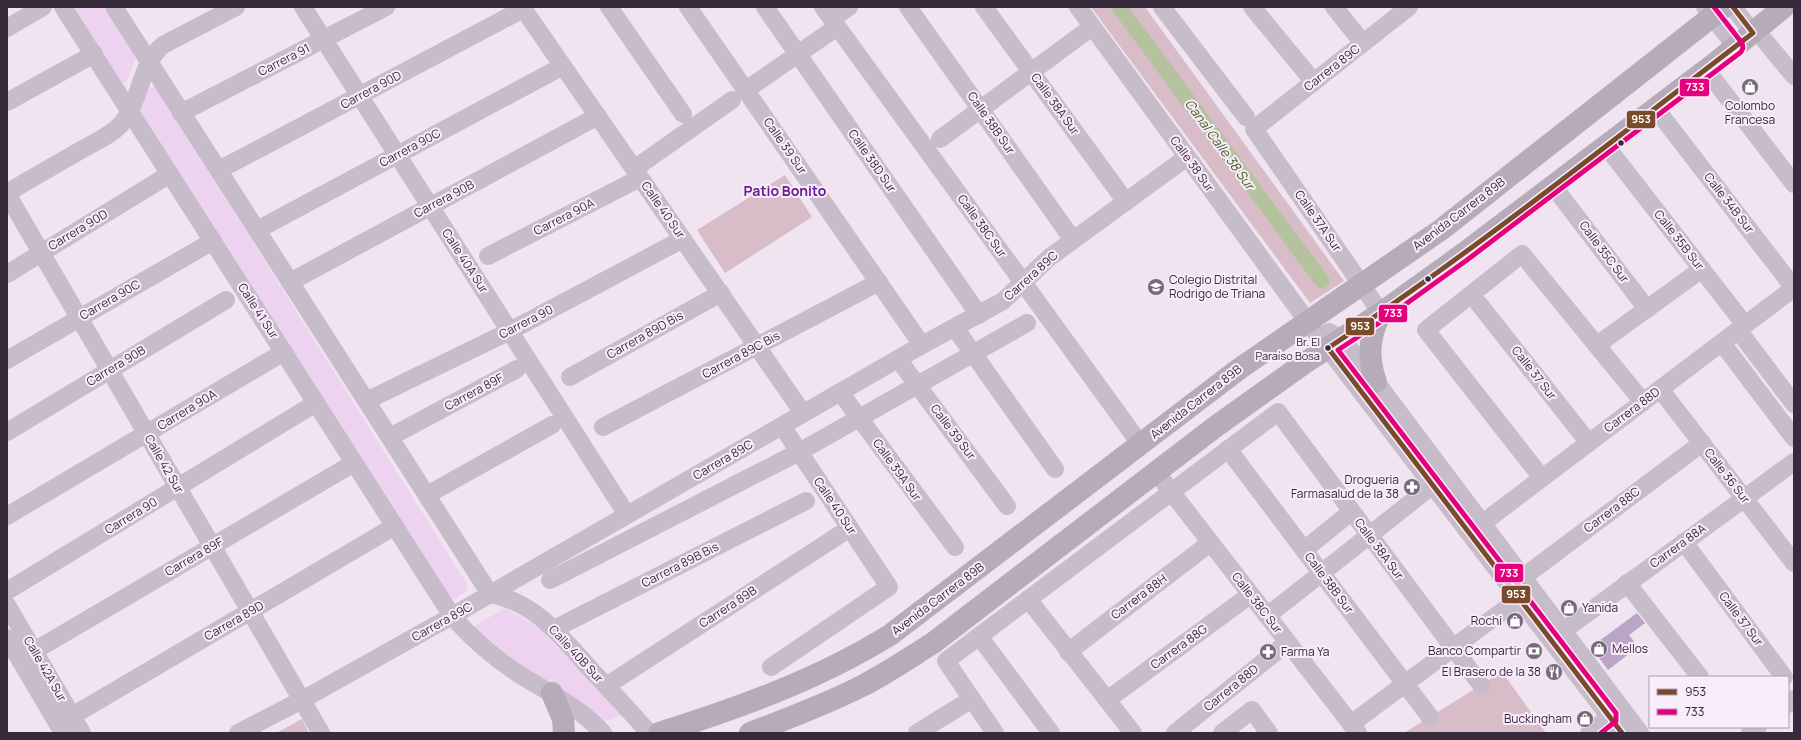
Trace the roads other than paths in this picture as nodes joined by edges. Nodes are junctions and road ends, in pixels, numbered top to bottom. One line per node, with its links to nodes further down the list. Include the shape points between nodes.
1 (43, 7): 24 (street)
2 (63, 7): 29 (street, Calle 41 Sur)
3 (114, 7): 31 (street)
4 (236, 7): 31 (street, via 163,45)
5 (303, 7): 26 (street, Calle 40A Sur)
6 (386, 7): 26 (street, Carrera 91)
7 (609, 7): 44 (street)
8 (688, 7): 37 (street, Calle 39 Sur)
9 (765, 7): 30 (street, Calle 38D Sur)
10 (849, 7): 22 (street)
11 (908, 7): 41 (street, Calle 38B Sur)
12 (984, 7): 33 (street, Calle 38A Sur)
13 (1078, 7): 23 (street, Calle 38 Sur)
14 (1162, 7): 47 (street, Calle 37A Sur)
15 (1252, 7): 36 (street)
16 (1334, 7): 27 (street)
17 (1409, 7): 27 (street, Carrera 89C)
18 (1733, 7): 25 (street)
19 (1784, 7): 25 (main road)
20 (523, 8): 32 (street, Calle 40 Sur); 38 (street, Carrera 90D)
21 (1713, 10): 28 (street); 71 (main road, Avenida Carrera 89B, via 1437,233)
22 (830, 18): 30 (street); 70 (street, Calle 38C Sur)
23 (1092, 26): 33 (street); 51 (street, Calle 38 Sur)
24 (7, 28)
25 (1759, 37): 28 (main road); 34 (street)
26 (323, 39): 38 (street, Calle 40A Sur); 43 (street, Carrera 91)
27 (1363, 43): 36 (street, Carrera 89C)
28 (1736, 47): 77 (main road)
29 (94, 54): 40 (street); 42 (street, Calle 41 Sur)
30 (798, 54): 37 (street); 78 (street, Calle 38D Sur)
31 (149, 62): 42 (street); 43 (street)
32 (563, 66): 45 (street, Calle 40 Sur); 49 (street, Carrera 90C)
33 (1031, 72): 41 (street); 58 (street, Calle 38A Sur)
34 (1794, 76)
35 (1714, 80): 55 (street)
36 (1314, 82): 47 (street, Carrera 89C)
37 (746, 90): 69 (street, Calle 39 Sur)
38 (360, 96): 49 (street, Calle 40A Sur); 52 (street, Carrera 90D)
39 (732, 100): 53 (street, Carrera 90A)
40 (7, 102)
41 (981, 109): 48 (street); 62 (street, Calle 38B Sur)
42 (130, 111): 54 (street, Calle 41 Sur); 56 (street, via 121,124 102,138)
43 (182, 113): 52 (street)
44 (683, 114)
45 (598, 116): 53 (street, Calle 40 Sur); 59 (street, Carrera 90B)
46 (1663, 118): 72 (street, Calle 34B Sur)
47 (1250, 123): 71 (street, Calle 37A Sur)
48 (940, 139)
49 (397, 154): 59 (street, Calle 40A Sur); 60 (street, Carrera 90C)
50 (1613, 155): 66 (street, Calle 35B Sur)
51 (1187, 157): 58 (street, Carrera 89C); 80 (street, Calle 38 Sur)
52 (219, 170): 60 (street)
53 (637, 173): 61 (street, Calle 40 Sur); 65 (street, Carrera 90A)
54 (170, 174): 63 (street, Calle 41 Sur); 64 (street, Carrera 90D)
55 (1794, 184)
56 (7, 193): 64 (street, Calle 42 Sur)
57 (1560, 195): 76 (street, Calle 35C Sur)
58 (1126, 202): 62 (street, Carrera 89C)
59 (430, 206): 68 (street, Carrera 90B); 84 (street, Calle 40A Sur)
60 (257, 230): 68 (street)
61 (683, 239): 73 (street, Calle 40 Sur); 84 (street, Carrera 90)
62 (1073, 240): 70 (street, Carrera 89C, via 1050,257)
63 (213, 241): 79 (street, Carrera 90C); 90 (street, Calle 41 Sur)
64 (41, 253): 67 (street, Carrera 90D); 79 (street, Calle 42 Sur)
65 (488, 256)
66 (1702, 270): 76 (street); 83 (street, Calle 35B Sur)
67 (7, 274)
68 (290, 282): 102 (street)
69 (879, 282): 87 (street, Calle 39 Sur); 89 (street, Carrera 89C Bis)
70 (1023, 283): 78 (street, Carrera 89C, via 1003,301); 116 (street, Calle 38C Sur)
71 (1362, 285): 77 (street, Calle 37A Sur); 80 (main road, Avenida Carrera 89B)
72 (1794, 288): 83 (street, Carrera 88D)
73 (721, 293): 89 (street, Calle 40 Sur); 96 (street, Carrera 89D Bis)
74 (226, 300): 95 (street, Carrera 90B)
75 (1479, 304): 114 (street, Calle 37 Sur)
76 (1647, 309): 88 (street)
77 (1381, 313): 85 (main road); 97 (main road, via 1374,326 1370,352 1372,373)
78 (979, 315): 82 (street, Carrera 89C)
79 (79, 318): 93 (street, Carrera 90C); 95 (street, Calle 42 Sur)
80 (1307, 321): 85 (street, Calle 38 Sur); 116 (main road, Avenida Carrera 89B, via 1239,368)
81 (1027, 323): 91 (street)
82 (955, 328): 87 (street, Carrera 89C); 91 (street)
83 (1742, 328): 86 (street, Carrera 88D); 101 (street, Calle 35B Sur)
84 (510, 331): 102 (street, Carrera 90); 132 (street, Calle 40A Sur)
85 (1335, 343): 97 (street, Calle 38 Sur); 122 (main road, via 1215,427); 124 (street, Calle 38 Sur)
86 (1722, 343): 99 (street, Carrera 88D); 113 (street)
87 (922, 345): 92 (street, Carrera 89C)
88 (1597, 345): 103 (street); 123 (street, via 1522,254 1426,330)
89 (757, 346): 105 (street, Calle 40 Sur); 109 (street, Carrera 89C Bis)
90 (284, 352): 104 (street, Calle 41 Sur); 111 (street, Carrera 90A)
91 (973, 353): 98 (street); 121 (street)
92 (898, 359): 98 (street, Calle 39 Sur); 100 (street, Carrera 89C)
93 (7, 360)
94 (516, 369): 112 (street, Carrera 89F)
95 (109, 370): 110 (street, Carrera 90B); 111 (street, Calle 42 Sur)
96 (570, 377)
97 (1376, 382): 136 (street, Calle 38 Sur)
98 (918, 385): 106 (street); 130 (street, Calle 39 Sur)
99 (1660, 389): 103 (street, Carrera 88D); 115 (street, Calle 36 Sur)
100 (840, 392): 105 (street, Carrera 89C); 106 (street, Calle 39A Sur)
101 (1791, 394)
102 (366, 401): 112 (street)
103 (1643, 402): 114 (street, Carrera 88D)
104 (316, 403): 120 (street, Calle 41 Sur); 125 (street, Carrera 90)
105 (803, 413): 108 (street, Carrera 89C)
106 (859, 418): 118 (street); 141 (street, Calle 39A Sur)
107 (552, 425): 127 (street)
108 (782, 426): 118 (street, Calle 40 Sur); 132 (street, Carrera 89C)
109 (603, 427)
110 (7, 432)
111 (146, 434): 125 (street, Calle 42 Sur); 133 (street, Carrera 90A)
112 (390, 437): 127 (street)
113 (1794, 438)
114 (1589, 443): 123 (street, Carrera 88D)
115 (1702, 443): 128 (street, Calle 36 Sur); 145 (street, Carrera 88C)
116 (1140, 445): 186 (main road, Avenida Carrera 89B, via 915,618 861,653 790,686)
117 (1228, 449): 126 (street); 131 (street, Calle 38A Sur, via 1278,412); 142 (street, Calle 38B Sur)
118 (799, 452): 135 (street, Calle 40 Sur); 146 (street)
119 (1794, 462): 128 (street, Carrera 88A)
120 (354, 463): 134 (street, Calle 41 Sur); 140 (street, Carrera 89F)
121 (1055, 469)
122 (1156, 472): 126 (street, Calle 38C Sur); 187 (main road, via 898,666 817,708)
123 (1542, 478): 136 (street, Carrera 88D)
124 (1433, 485): 136 (street, Calle 38 Sur); 137 (street)
125 (178, 487): 140 (street, Calle 42 Sur); 148 (street, Carrera 90)
126 (1171, 492): 139 (street, Calle 38C Sur); 152 (street)
127 (427, 495): 149 (street)
128 (1744, 498): 138 (street, Carrera 88A); 143 (street, Calle 36 Sur)
129 (806, 502): 157 (street, Carrera 89B Bis)
130 (1007, 506)
131 (1352, 512): 137 (street, Calle 38A Sur); 142 (street)
132 (627, 515): 149 (street, Carrera 89C)
133 (7, 516)
134 (395, 526): 154 (street, Carrera 89D); 155 (street, Calle 41 Sur)
135 (850, 528): 165 (street, Calle 40 Sur, via 889,587); 170 (street, Carrera 89B)
136 (1476, 528): 145 (street, Calle 38 Sur); 151 (street, Calle 38 Sur)
137 (1369, 535): 144 (street); 162 (street, Calle 38A Sur)
138 (1684, 542): 147 (street, Carrera 88A); 167 (street, Calle 37 Sur)
139 (1210, 543): 150 (street, Calle 38C Sur); 164 (street, Carrera 88H)
140 (212, 546): 154 (street, Calle 42 Sur); 163 (street, Carrera 89F)
141 (955, 548)
142 (1304, 550): 144 (street, Calle 38B Sur)
143 (1794, 563)
144 (1322, 573): 156 (street); 168 (street, Calle 38B Sur)
145 (1522, 578): 158 (street, Calle 38 Sur)
146 (550, 580)
147 (1627, 583): 158 (street, Carrera 88A); 166 (street)
148 (7, 591)
149 (490, 594): 155 (street, Carrera 89C); 157 (street, Calle 40B Sur, via 506,597 525,606)
150 (1250, 595): 156 (street, Calle 38C Sur); 174 (street, Carrera 88G)
151 (1520, 598): 162 (street); 177 (street, Calle 38 Sur)
152 (1028, 599): 159 (street); 164 (street)
153 (7, 605): 163 (street, Calle 42A Sur)
154 (250, 612): 173 (street, Calle 42 Sur); 175 (street, Carrera 89D)
155 (452, 616): 171 (street, via 490,652); 173 (street, Carrera 89C)
156 (1267, 616): 161 (street, Calle 38C Sur)
157 (554, 629): 170 (street, Calle 40B Sur)
158 (1563, 631): 197 (street, Calle 38 Sur)
159 (979, 636): 172 (street, via 946,661); 190 (street)
160 (7, 638): 179 (street, Calle 42A Sur)
161 (1288, 642): 178 (street, Calle 38C Sur); 192 (street, Carrera 88D)
162 (1453, 648): 168 (street); 169 (street, Calle 38A Sur)
163 (34, 651): 175 (street, Calle 42A Sur)
164 (1068, 652): 174 (street)
165 (770, 667)
166 (1699, 676)
167 (1783, 676)
168 (1405, 684): 176 (street, Calle 38B Sur); 178 (street)
169 (1481, 685)
170 (606, 686): 185 (street, Calle 40B Sur)
171 (552, 694): 183 (main road, via 563,719); 184 (street, via 581,713)
172 (972, 699): 188 (street); 189 (street)
173 (302, 700): 181 (street, Carrera 89C); 182 (street, Calle 42 Sur)
174 (1107, 700): 191 (street)
175 (72, 716): 180 (street, Calle 42A Sur)
176 (1430, 717)
177 (1610, 717): 195 (street); 196 (street, Calle 38 Sur)
178 (1354, 729)
179 (63, 733)
180 (82, 733)
181 (238, 733)
182 (321, 733)
183 (564, 733)
184 (602, 733)
185 (649, 733)
186 (659, 733)
187 (750, 733)
188 (917, 733)
189 (995, 733)
190 (1051, 733)
191 (1133, 733)
192 (1175, 733)
193 (1222, 733): 194 (street, via 1252,710)
194 (1269, 733)
195 (1589, 733)
196 (1622, 733)
197 (1640, 733)

